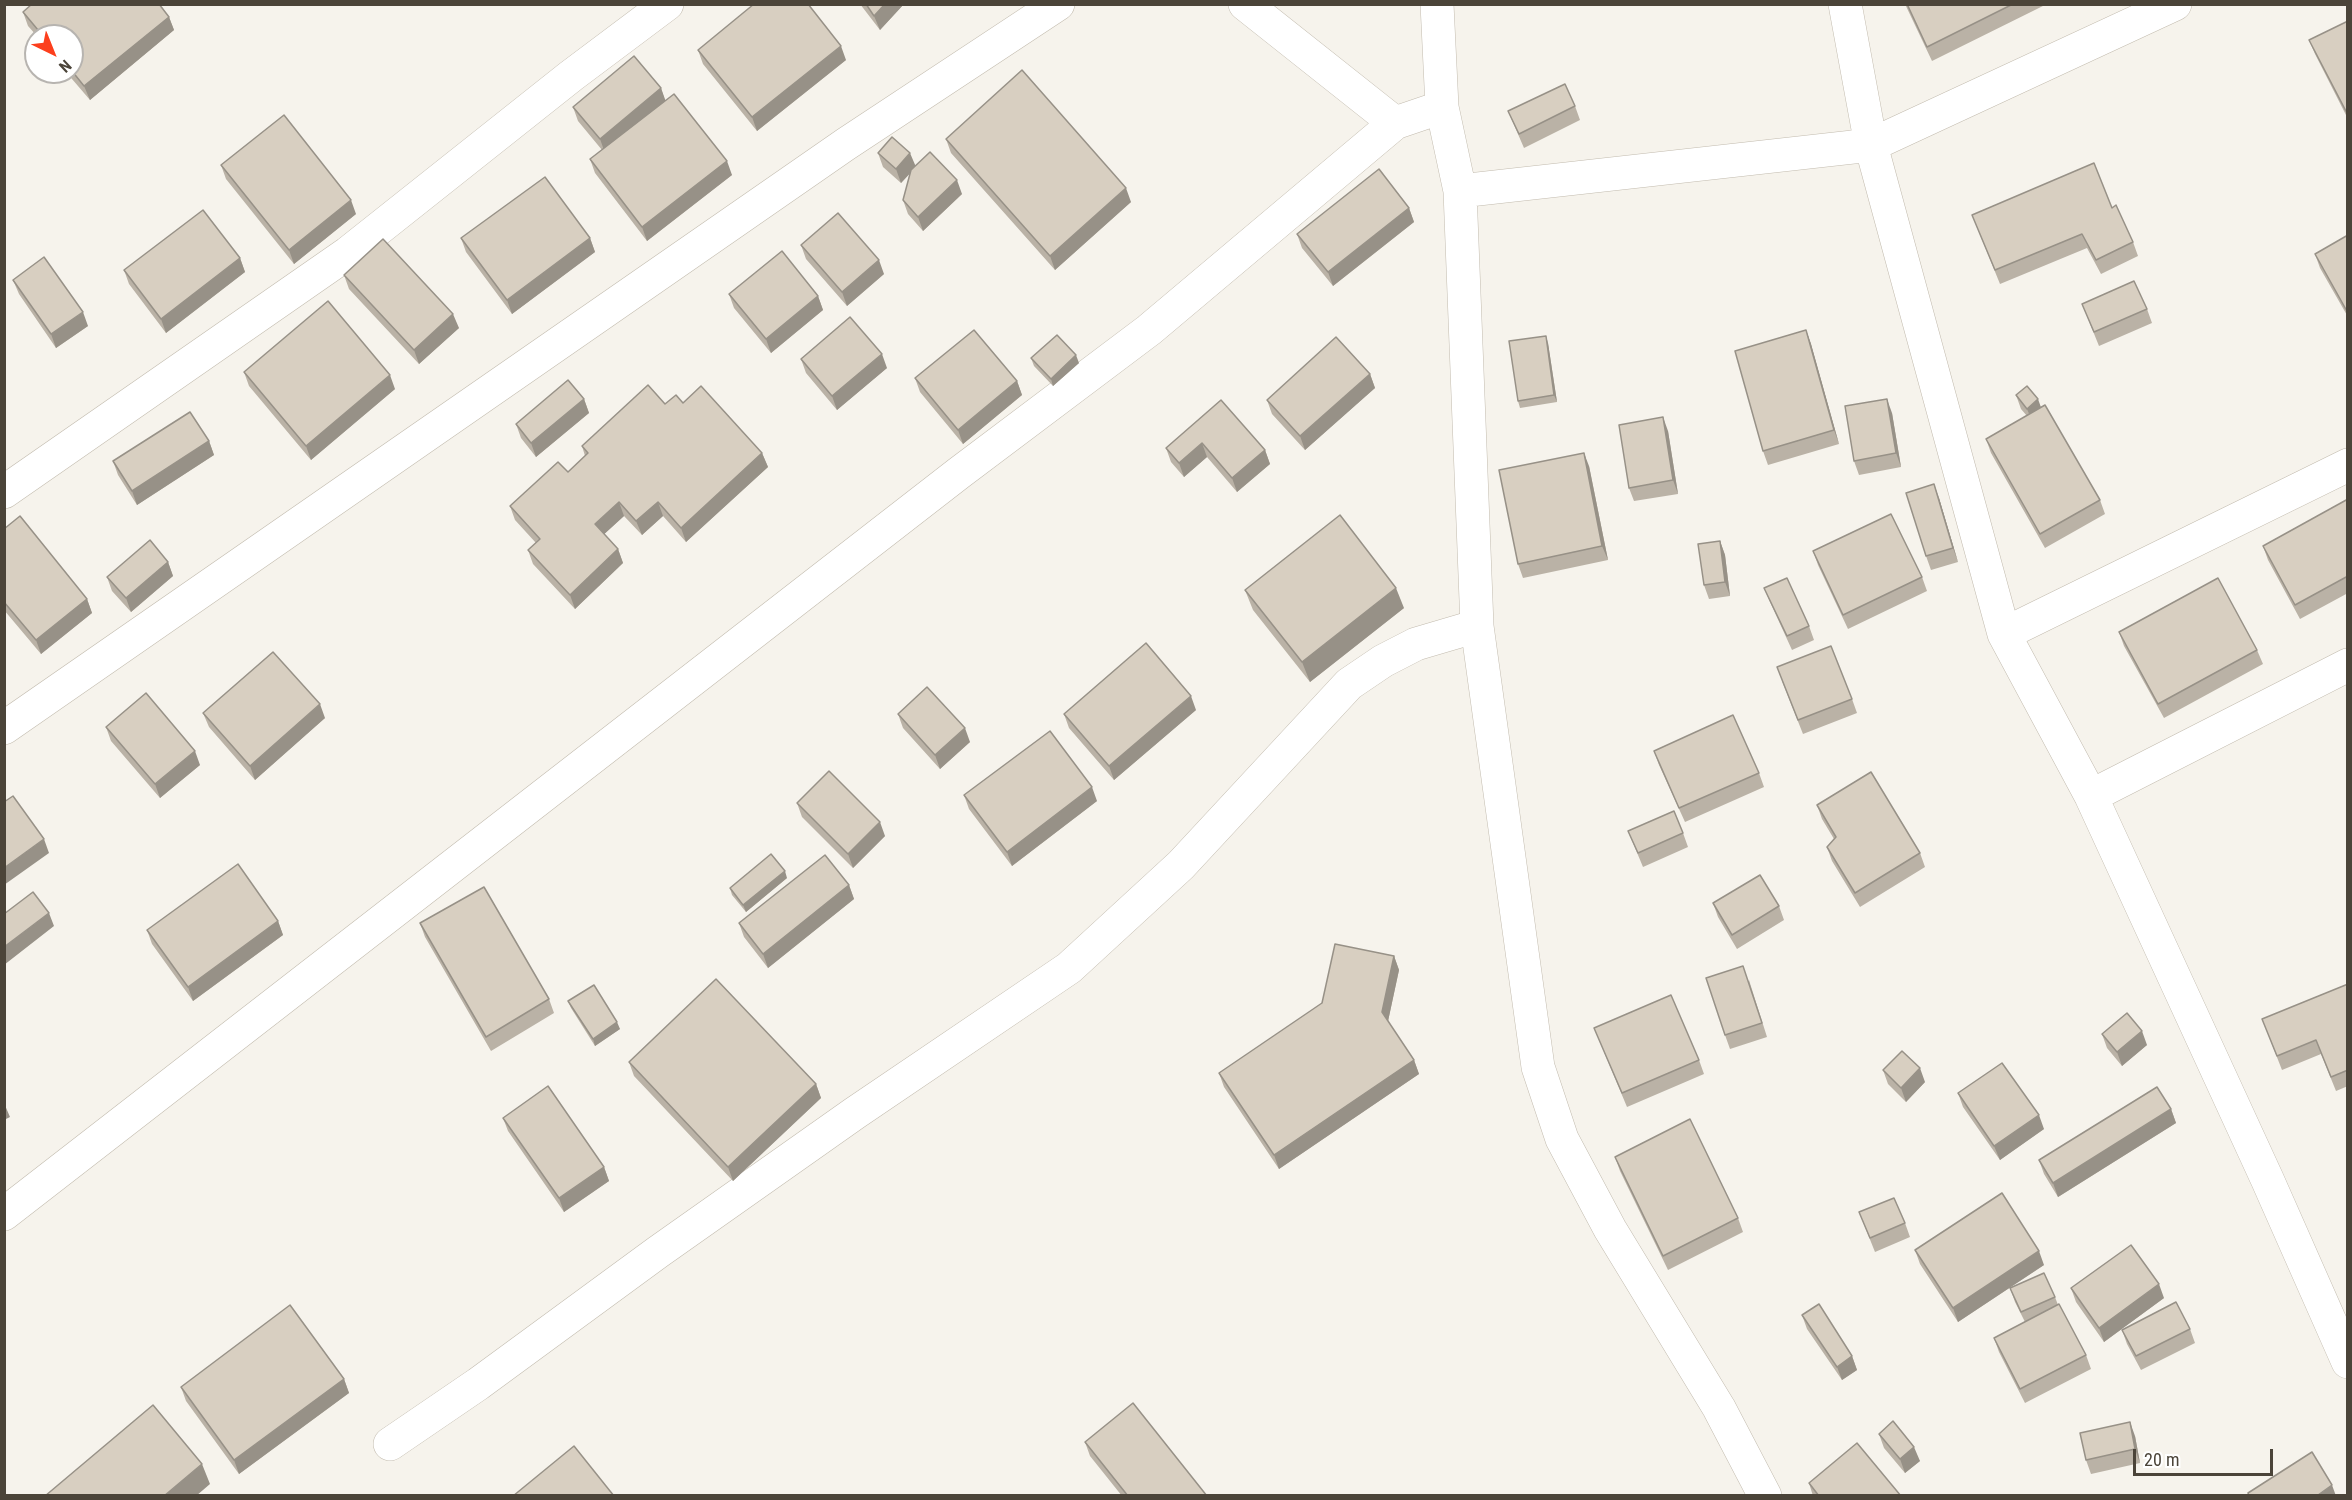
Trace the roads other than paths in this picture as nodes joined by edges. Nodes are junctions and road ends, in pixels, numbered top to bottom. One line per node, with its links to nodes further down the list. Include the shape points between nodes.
1 (666, 4): 12 (street, via 348,253)
2 (1058, 4): 16 (street, via 846,144)
3 (1245, 4): 8 (street)
4 (1437, 4): 7 (street)
5 (1845, 4): 9 (street)
6 (2175, 4): 9 (street)
7 (1442, 107): 8 (street); 10 (street)
8 (1395, 123): 18 (street, via 1149,330)
9 (1871, 145): 10 (street); 14 (street)
10 (1460, 191): 13 (street)
11 (2348, 465): 14 (street)
12 (4, 492)
13 (1477, 626): 20 (street, via 1416,644 1349,684 1181,865 1069,968 846,1120); 21 (street, via 1538,1067 1558,1129 1610,1229 1719,1408)
14 (2004, 634): 17 (street)
15 (2348, 665): 17 (street)
16 (4, 729)
17 (2091, 796): 19 (street)
18 (4, 1214)
19 (2348, 1362)
20 (390, 1444)
21 (1765, 1496)

